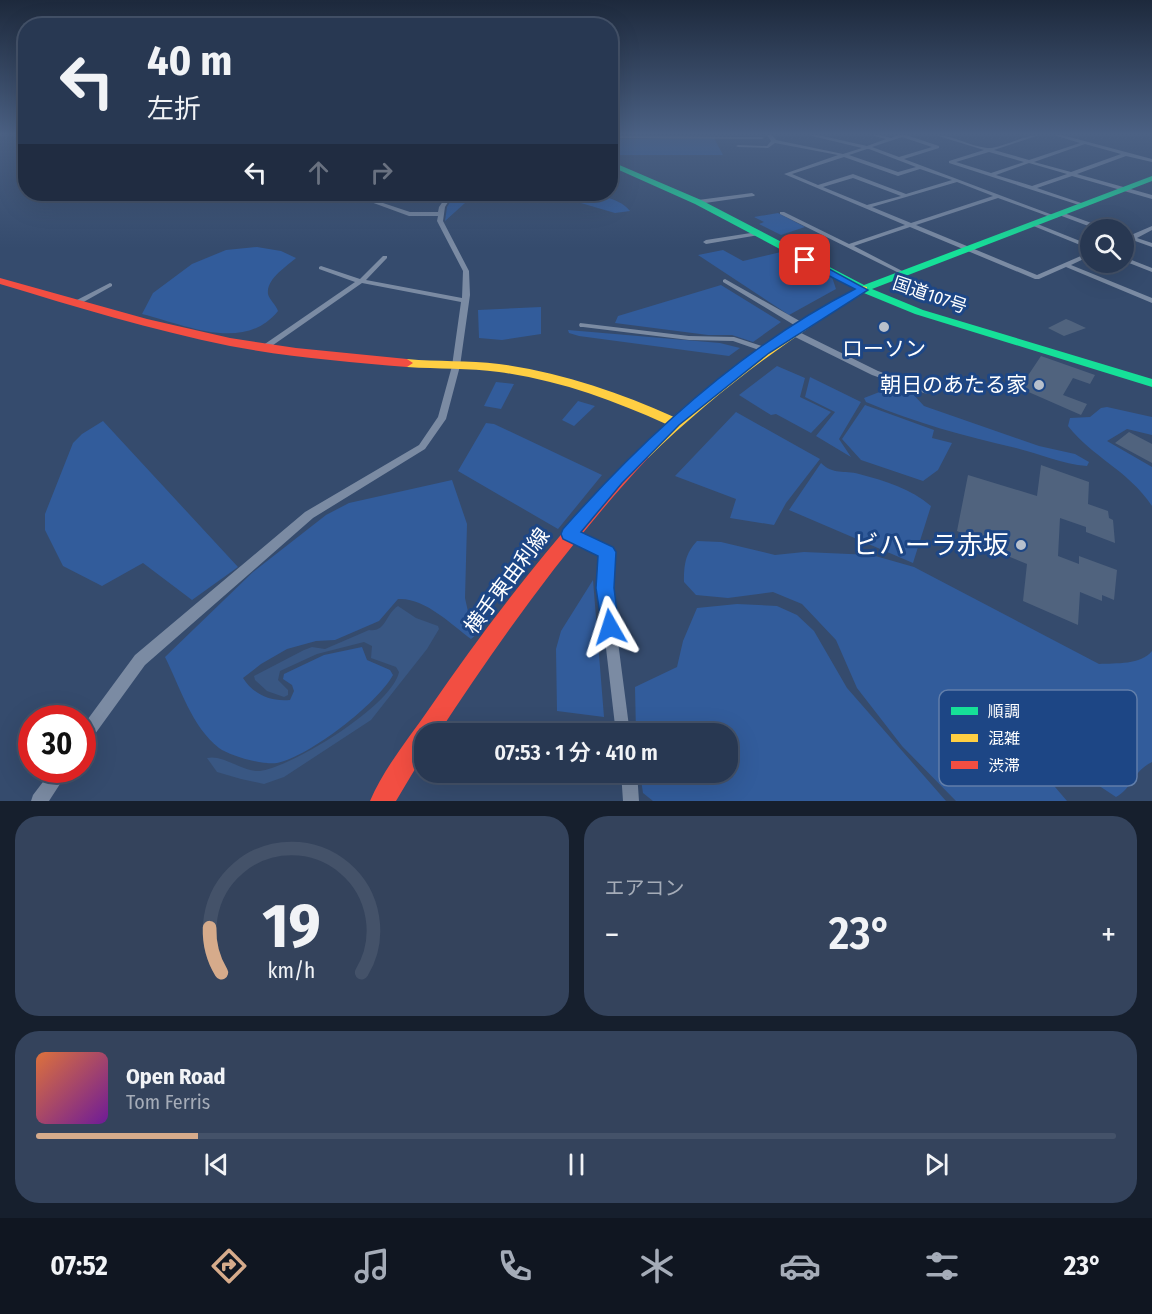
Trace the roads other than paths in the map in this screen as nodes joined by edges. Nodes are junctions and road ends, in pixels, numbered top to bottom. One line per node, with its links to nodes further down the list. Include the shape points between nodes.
1 (631, 172): 21 (main road, 国道107号)
2 (793, 172): 12 (street, via 788,174)
3 (934, 172): 11 (street)
4 (982, 172): 9 (street)
5 (998, 172): 9 (street)
6 (1069, 172): 8 (street)
7 (1078, 172): 8 (street)
8 (1074, 174): 13 (street); 14 (street)
9 (990, 175): 13 (street)
10 (1152, 178): 14 (main road, 横手東由利線)
11 (956, 181): 16 (street); 17 (street)
12 (817, 187): 16 (street, via 853,176); 23 (street)
13 (1033, 189): 22 (street)
14 (1125, 189): 18 (street); 22 (main road, 横手東由利線)
15 (752, 195): 21 (street)
16 (907, 196): 23 (street)
17 (999, 196): 26 (street); 28 (street)
18 (1152, 197)
19 (372, 201): 25 (street, via 409,214)
20 (447, 201): 25 (street)
21 (698, 202): 31 (main road, 国道107号)
22 (1084, 205): 26 (main road, 横手東由利線)
23 (868, 207): 28 (street)
24 (782, 213): 37 (street)
25 (441, 214): 51 (street, via 440,221 466,271)
26 (1058, 215): 27 (street); 29 (main road, 横手東由利線)
27 (1080, 222)
28 (909, 224): 37 (street); 38 (street)
29 (1033, 224): 35 (street); 38 (main road, 横手東由利線)
30 (1152, 228): 32 (street)
31 (756, 234): 34 (street); 50 (main road, 国道107号)
32 (1134, 237)
33 (1134, 239): 36 (street)
34 (706, 242)
35 (1080, 242)
36 (1152, 245)
37 (849, 246): 45 (street)
38 (969, 250): 42 (street, via 1037,278); 45 (main road, 横手東由利線)
39 (385, 257): 47 (street)
40 (1080, 259): 42 (street)
41 (1134, 263): 44 (street)
42 (1066, 265): 52 (street)
43 (321, 268): 47 (street)
44 (1152, 270)
45 (905, 273): 50 (main road, 横手東由利線)
46 (0, 281): 53 (main road)
47 (362, 281): 51 (street); 56 (street)
48 (725, 281): 55 (street)
49 (110, 285): 53 (street)
50 (863, 290): 55 (main road, 横手東由利線); 59 (main road, 国道107号, via 919,312)
51 (465, 301): 58 (street)
52 (1152, 301)
53 (77, 302): 56 (main road)
54 (583, 325): 57 (street, via 689,338 734,339)
55 (797, 329): 57 (main road, 横手東由利線); 60 (street, via 875,373)
56 (263, 348): 58 (main road, via 351,360)
57 (765, 350): 61 (main road, 横手東由利線)
58 (456, 366): 61 (main road, via 502,368 572,383 610,394); 63 (street, via 443,417 422,447 309,515 217,592 140,660)
59 (1152, 383)
60 (927, 392)
61 (674, 422): 62 (main road, 横手東由利線, via 616,479)
62 (569, 534): 64 (main road, 横手東由利線, via 504,618); 65 (street, via 607,552 605,588)
63 (96, 721)
64 (432, 723)
65 (622, 723)
66 (414, 751): 70 (main road, 横手東由利線)
67 (52, 783): 69 (street)
68 (629, 783): 71 (street)
69 (39, 801)
70 (382, 801)
71 (631, 801)

